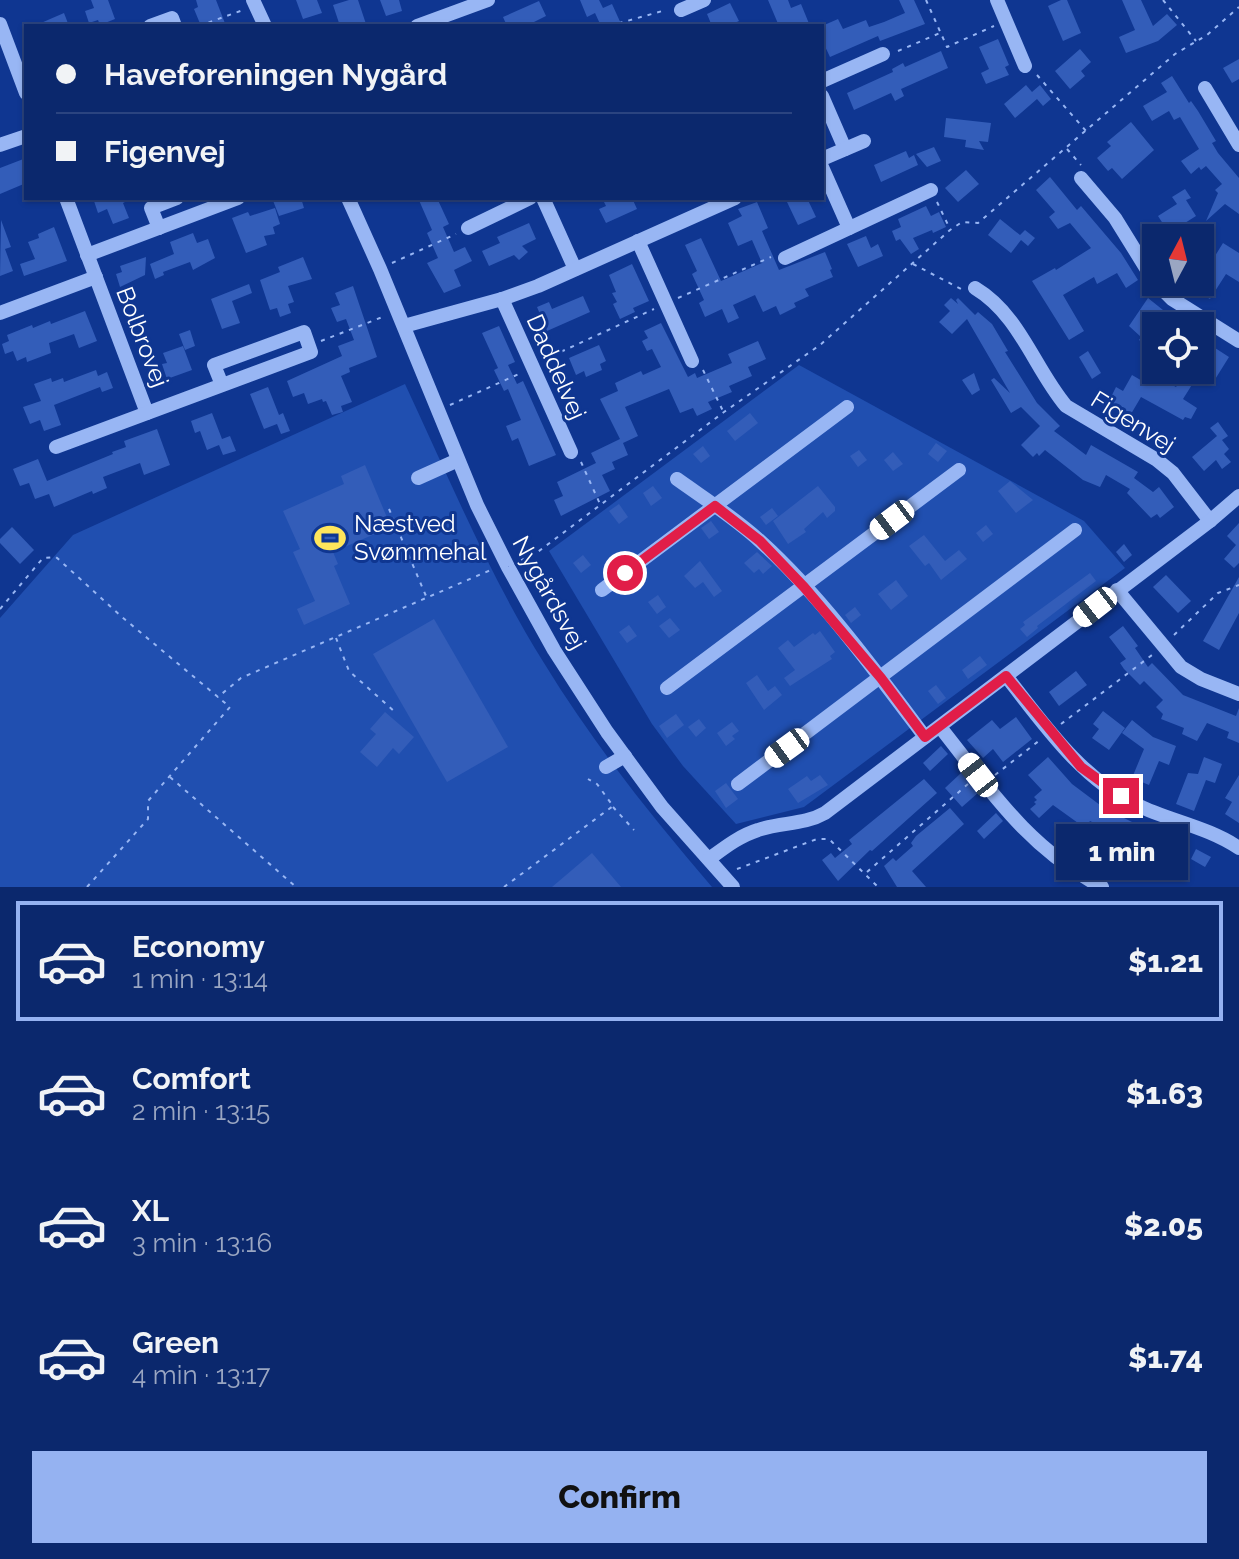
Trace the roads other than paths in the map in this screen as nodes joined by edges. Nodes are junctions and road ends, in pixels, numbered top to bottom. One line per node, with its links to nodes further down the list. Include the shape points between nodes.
1 (488, 0): 6 (street)
2 (704, 0): 5 (street)
3 (997, 0): 13 (street)
4 (254, 3): 10 (street)
5 (681, 10)
6 (458, 19): 11 (street)
7 (0, 24): 15 (street)
8 (156, 24): 9 (street, via 172,18)
9 (174, 24)
10 (264, 24)
11 (429, 24)
12 (883, 54): 14 (street)
13 (1025, 66)
14 (824, 80)
15 (24, 88)
16 (1205, 88): 21 (street)
17 (824, 101): 22 (street)
18 (24, 137): 20 (street)
19 (864, 141): 22 (street)
20 (0, 145)
21 (1239, 145)
22 (845, 149): 23 (street)
23 (824, 158)
24 (824, 172): 36 (street)
25 (1081, 178): 46 (street, via 1115,218 1154,281 1172,299)
26 (931, 190): 36 (street)
27 (67, 200): 38 (street, Bolbrovej)
28 (172, 200): 34 (street, via 151,208)
29 (233, 200): 34 (street)
30 (349, 200): 45 (street, Nygårdsvej)
31 (526, 200): 35 (street)
32 (544, 200): 40 (street)
33 (730, 200): 37 (street, Daddelvej)
34 (159, 228): 38 (street)
35 (468, 228)
36 (849, 228): 39 (street)
37 (638, 241): 40 (street, Daddelvej); 47 (street)
38 (87, 255): 41 (street, Bolbrovej)
39 (785, 258)
40 (575, 269): 43 (street, Daddelvej)
41 (96, 277): 44 (street, Bolbrovej); 50 (street, Bolbrovej)
42 (975, 288): 59 (street, Figenvej, via 1007,314 1066,406 1157,460)
43 (502, 299): 45 (street, Daddelvej); 52 (street, Daddelvej)
44 (0, 313)
45 (404, 326): 53 (street, Nygårdsvej)
46 (1239, 341)
47 (692, 361)
48 (222, 385): 48 (street, Bolbrovej, via 311,352 304,332 214,365); 50 (street, Bolbrovej)
49 (847, 407): 58 (street)
50 (147, 413): 51 (street, Bolbrovej)
51 (56, 447)
52 (571, 452)
53 (458, 460): 55 (street); 70 (street, Nygårdsvej, via 554,650)
54 (959, 470): 61 (street)
55 (418, 478)
56 (677, 479): 58 (street)
57 (1239, 496): 59 (street)
58 (715, 506): 61 (street, via 760,541); 62 (street)
59 (1210, 521): 63 (street)
60 (1075, 530): 65 (street)
61 (804, 587): 65 (street); 66 (street)
62 (602, 590)
63 (1117, 590): 64 (street); 67 (street, via 1181,667)
64 (1006, 676): 68 (street); 73 (street, via 1081,767 1106,787)
65 (881, 678): 69 (street); 72 (street, via 865,697)
66 (667, 688)
67 (1239, 694)
68 (940, 727): 69 (street); 76 (street, via 1022,829)
69 (925, 737): 74 (street, via 825,813 760,829)
70 (625, 756): 71 (street); 74 (street, Nygårdsvej)
71 (606, 767)
72 (738, 784)
73 (1239, 848)
74 (709, 859): 75 (street, Nygårdsvej)
75 (733, 887)
76 (1102, 887)

